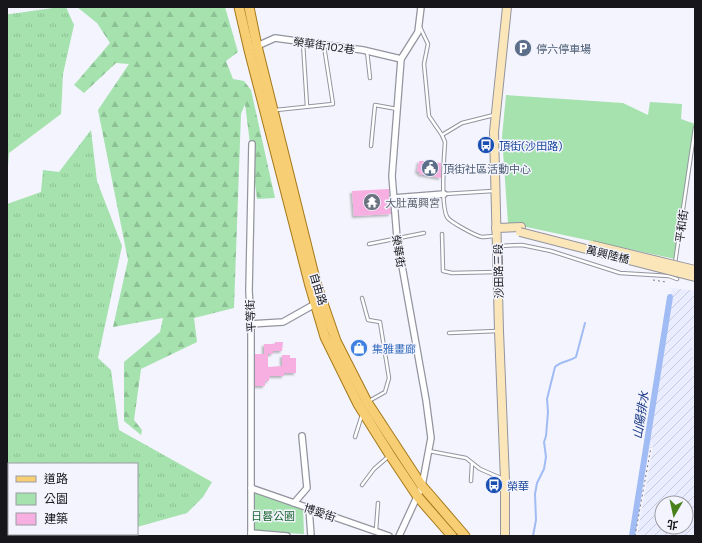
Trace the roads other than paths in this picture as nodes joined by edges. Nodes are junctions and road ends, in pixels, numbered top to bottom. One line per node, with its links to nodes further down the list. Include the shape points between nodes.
1 (239, 7): 8 (main road, 自由路)
2 (249, 7): 8 (main road, 自由路)
3 (421, 7): 5 (street, 榮華街)
4 (507, 7): 15 (street, 沙田路三段)
5 (419, 23): 10 (street, 榮華街, via 418,32); 17 (lane, via 428,44 424,64 429,116)
6 (303, 42): 7 (street, 榮華街102巷); 8 (street, 榮華街102巷, via 274,38); 12 (lane)
7 (323, 45): 9 (street, 榮華街102巷); 12 (lane, via 333,104)
8 (253, 47): 14 (main road, 自由路); 36 (main road, 自由路)
9 (367, 51): 10 (street, 榮華街102巷); 11 (lane)
10 (401, 58): 13 (street, 榮華街)
11 (370, 78)
12 (308, 106): 14 (lane)
13 (397, 109): 19 (lane, via 375,105); 22 (street, 榮華街)
14 (273, 111): 40 (main road, 自由路, via 316,282 336,341)
15 (496, 114): 17 (lane, via 462,123); 20 (street, 沙田路三段)
16 (695, 128): 32 (lane, 平和街)
17 (442, 135): 21 (lane, via 445,142)
18 (252, 144): 37 (street, 平等街, via 249,291)
19 (371, 146)
20 (496, 191): 21 (lane); 24 (street, 沙田路三段)
21 (444, 194): 22 (street); 24 (lane, via 447,217 452,222 481,237)
22 (393, 198): 27 (street, 榮華街)
23 (520, 229): 24 (street); 30 (street, 萬興陸橋, bridge); 33 (street, 萬興陸橋, bridge)
24 (497, 232): 29 (street, 沙田路三段)
25 (424, 233): 27 (lane)
26 (442, 234): 31 (lane, via 442,271)
27 (397, 238): 28 (lane); 45 (street, 榮華街, via 426,400 431,438)
28 (369, 244)
29 (498, 246): 31 (street, 沙田路三段); 32 (lane, via 522,245 620,273)
30 (695, 270)
31 (498, 272): 38 (street, 沙田路三段)
32 (672, 277): 34 (lane)
33 (695, 277)
34 (676, 279)
35 (362, 298): 41 (lane, via 368,320 380,322 389,378 385,392)
36 (315, 304): 37 (street, via 283,322); 40 (main road, 自由路, via 325,337)
37 (251, 324): 52 (street, 平等街)
38 (499, 331): 39 (lane); 48 (street, 沙田路三段)
39 (449, 333)
40 (357, 391): 41 (main road, 自由路); 42 (main road, 自由路)
41 (367, 402): 51 (main road, 自由路)
42 (363, 411): 44 (lane); 46 (main road, 自由路)
43 (302, 436): 54 (street, via 307,488)
44 (355, 437)
45 (429, 451): 47 (lane, via 466,458); 51 (street, 榮華街)
46 (390, 455): 50 (lane, via 374,469); 53 (main road, 自由路)
47 (472, 463): 48 (lane); 49 (lane)
48 (505, 480): 65 (street, 沙田路三段)
49 (471, 481)
50 (362, 485)
51 (422, 486): 53 (street, 榮華街); 64 (main road, 自由路)
52 (251, 488): 54 (street, 博愛街); 58 (street, 平等街)
53 (418, 497): 62 (street, 榮華街); 63 (main road, 自由路)
54 (294, 503): 56 (street, 博愛街)
55 (378, 503): 57 (lane)
56 (309, 508): 57 (street, 博愛街); 60 (street)
57 (376, 532): 61 (street, 博愛街)
58 (251, 534): 59 (street)
59 (287, 536)
60 (311, 536)
61 (389, 536)
62 (399, 536)
63 (452, 536)
64 (465, 536)
65 (504, 536)

